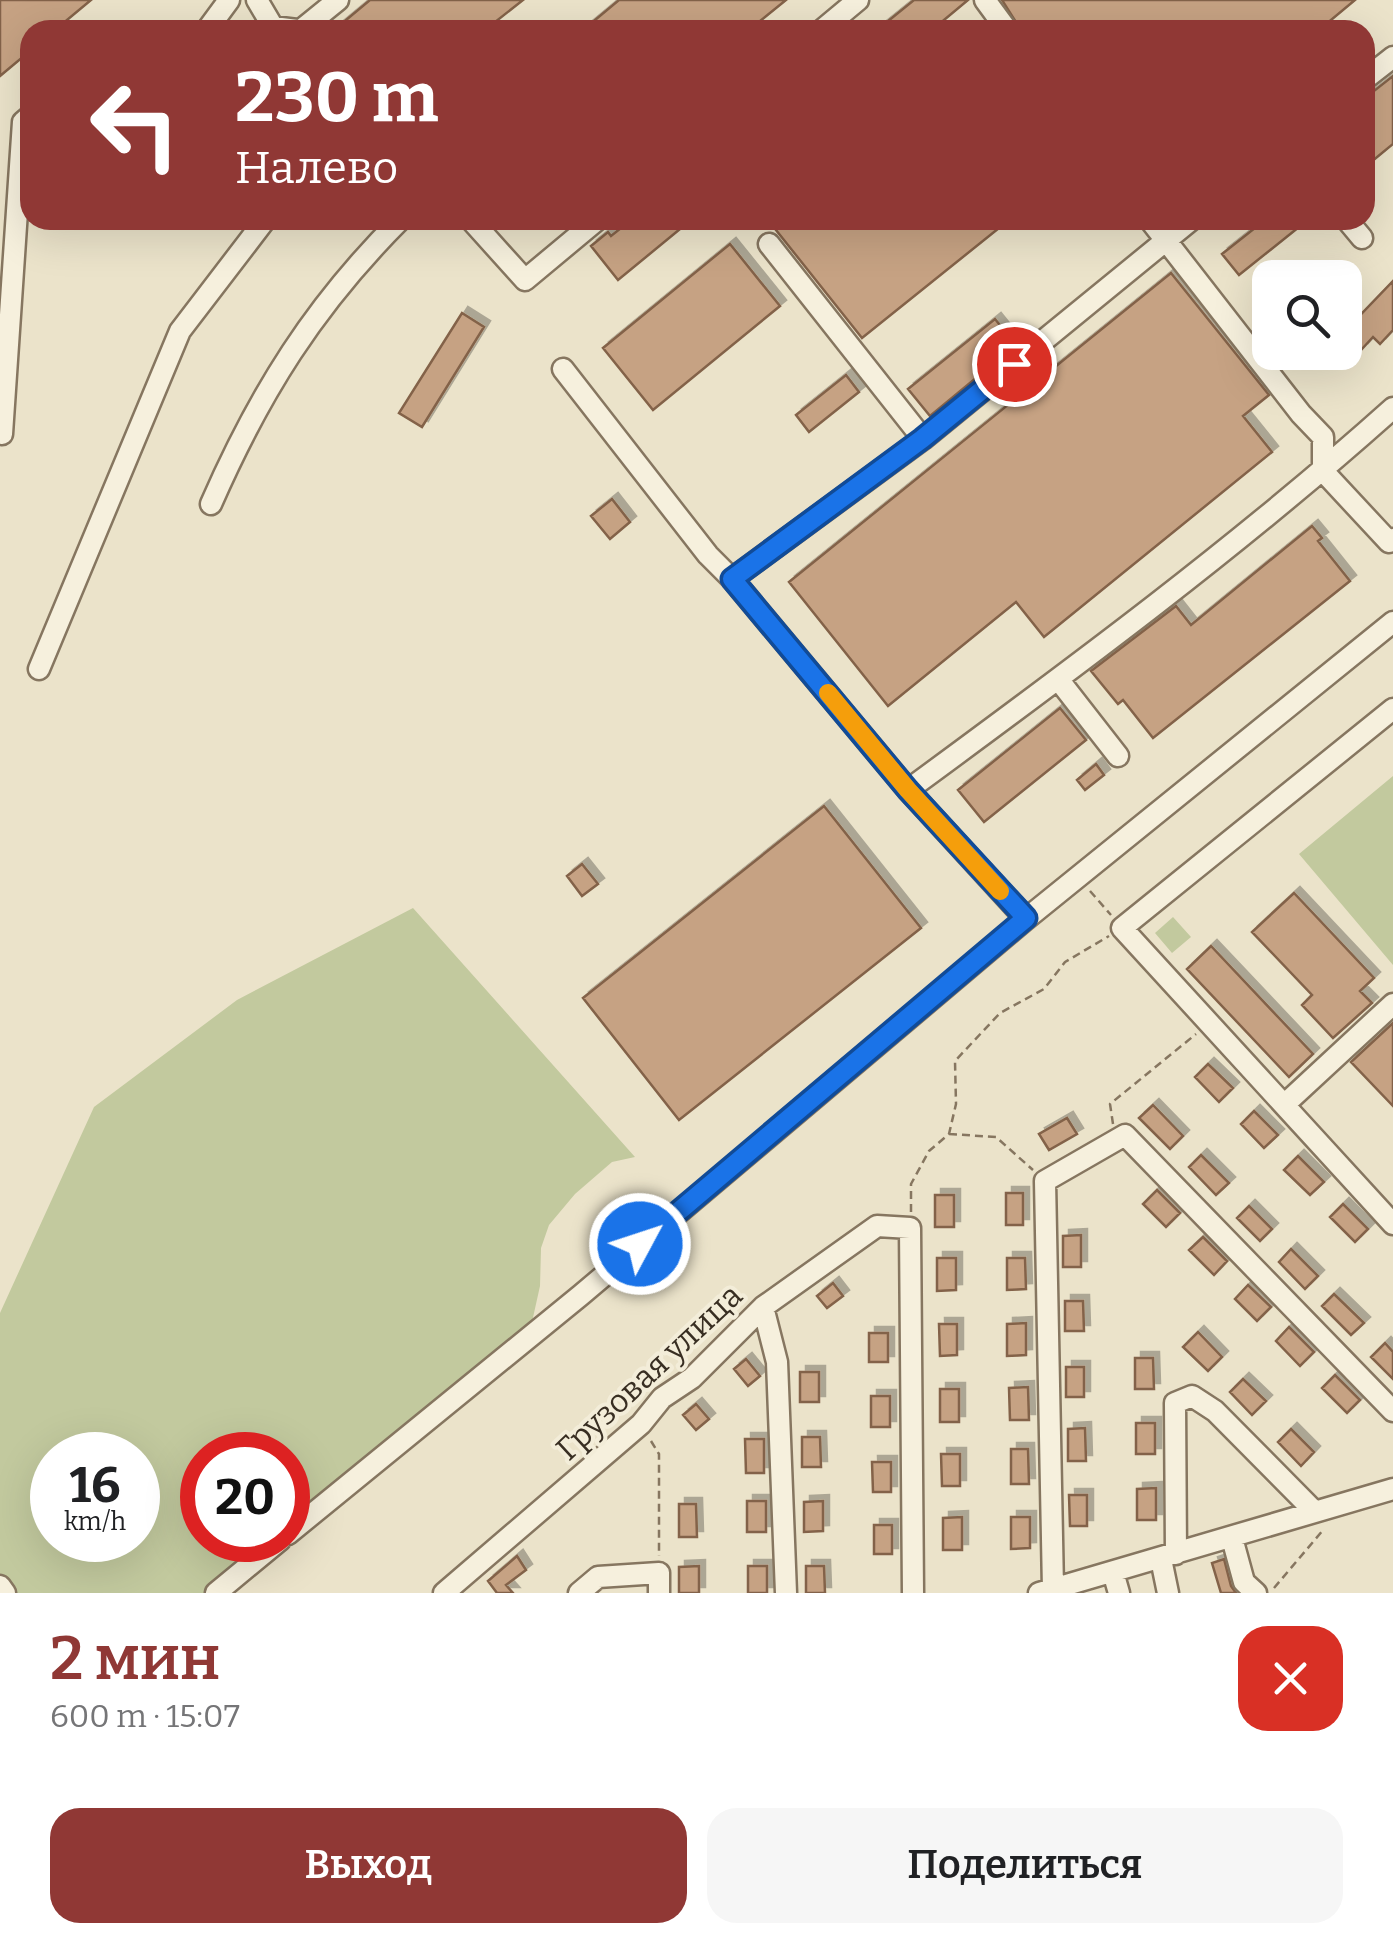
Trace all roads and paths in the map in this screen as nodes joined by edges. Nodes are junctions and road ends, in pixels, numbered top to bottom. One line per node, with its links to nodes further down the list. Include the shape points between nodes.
1 (338, 0): 3 (street)
2 (858, 0): 4 (street)
3 (312, 20)
4 (834, 20)
5 (20, 167): 18 (street)
6 (258, 230): 25 (street, via 180,331)
7 (390, 230): 21 (street, via 284,360)
8 (481, 230): 9 (street, via 525,280)
9 (584, 230)
10 (1158, 230): 14 (street)
11 (1179, 230): 14 (street)
12 (1355, 230): 13 (street)
13 (1362, 238)
14 (1166, 241): 19 (street); 20 (street, via 1323,437)
15 (769, 244): 19 (street)
16 (562, 369): 23 (street)
17 (1393, 408): 20 (street)
18 (2, 434)
19 (922, 439): 23 (street)
20 (1322, 472): 22 (street); 26 (street)
21 (211, 504)
22 (1393, 539)
23 (732, 579): 29 (street)
24 (1393, 622): 31 (street)
25 (39, 669)
26 (1058, 680): 28 (street); 29 (street)
27 (1393, 709): 32 (street)
28 (1118, 756)
29 (908, 790): 31 (street)
30 (1097, 899): 32 (path)
31 (1026, 918): 47 (street)
32 (1116, 920): 34 (street); 36 (path, via 1044,989 1000,1012 954,1060)
33 (1393, 1004): 35 (street)
34 (1209, 1024): 35 (street); 37 (path, via 1110,1104)
35 (1284, 1106): 39 (street)
36 (949, 1134): 38 (path, via 996,1138); 40 (path, via 929,1151 911,1184)
37 (1120, 1138): 38 (street); 42 (street)
38 (1045, 1181): 55 (street)
39 (1392, 1223)
40 (910, 1228): 41 (street, Грузовая улица, via 877,1226); 60 (street)
41 (763, 1307): 43 (street, Грузовая улица); 59 (street, via 777,1362)
42 (1393, 1410)
43 (641, 1424): 52 (path, via 659,1454); 54 (street, Грузовая улица)
44 (1393, 1489): 45 (street)
45 (1346, 1502): 46 (street); 63 (path)
46 (1314, 1511): 48 (street); 49 (street, via 1192,1396 1175,1403)
47 (310, 1516)
48 (1232, 1538): 49 (street); 62 (street, via 1244,1582)
49 (1168, 1557): 51 (street); 61 (street)
50 (253, 1562): 57 (street)
51 (1116, 1582): 55 (street)
52 (659, 1583): 58 (street, via 598,1576)
53 (0, 1586): 56 (street)
54 (453, 1590)
55 (1044, 1592)
56 (5, 1593)
57 (216, 1593)
58 (580, 1593)
59 (786, 1593)
60 (914, 1593)
61 (1168, 1593)
62 (1256, 1593)
63 (1270, 1593)

